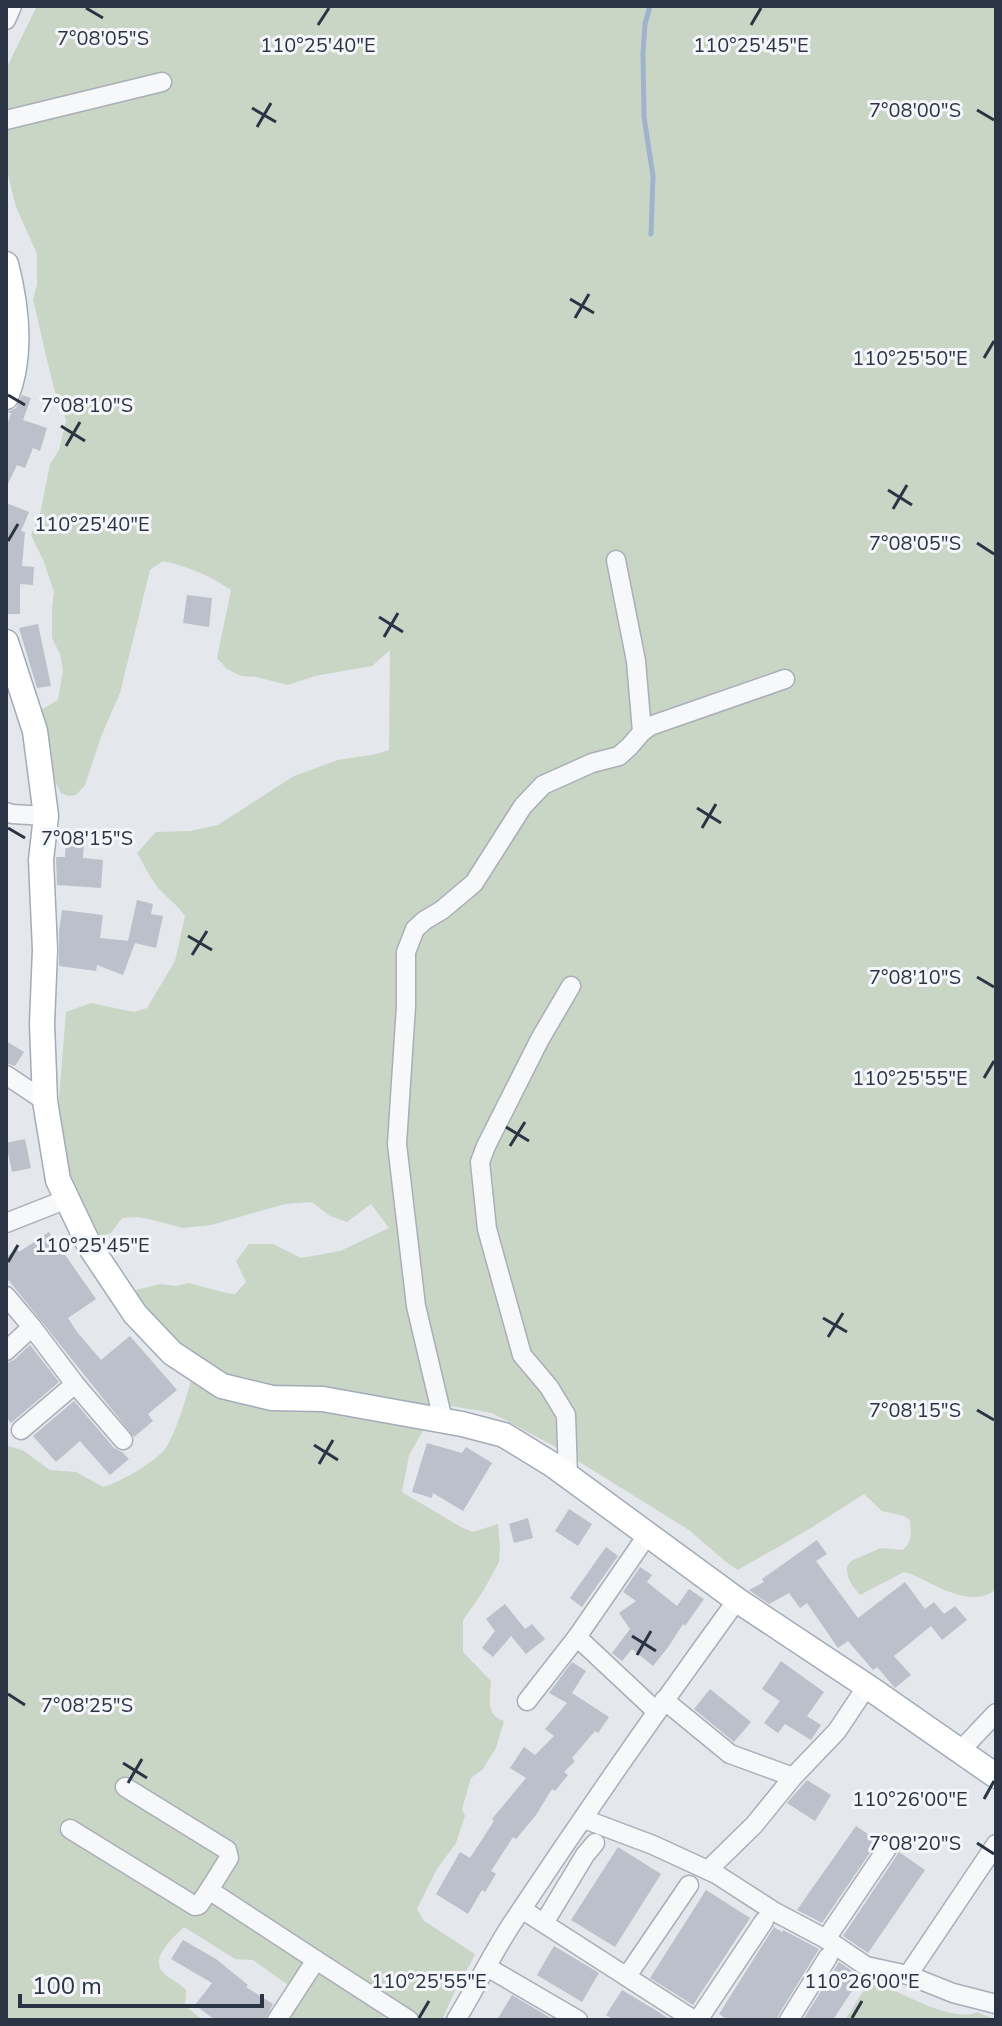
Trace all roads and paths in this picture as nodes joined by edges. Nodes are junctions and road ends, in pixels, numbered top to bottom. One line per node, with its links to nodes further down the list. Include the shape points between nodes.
1 (12, 6): 2 (street)
2 (6, 20)
3 (162, 82): 4 (street)
4 (6, 120)
5 (6, 264): 6 (main road, via 16,326)
6 (11, 364): 7 (main road)
7 (6, 397)
8 (616, 560): 11 (street, via 636,661)
9 (6, 642): 13 (main road, via 35,731)
10 (785, 679): 11 (street)
11 (642, 732): 23 (street, via 619,756 543,785 523,806 474,883 415,929 406,952 397,1144 416,1306)
12 (6, 812): 13 (street)
13 (46, 816): 16 (main road, via 41,860)
14 (571, 986): 26 (street, via 480,1162 487,1229 522,1355 566,1415)
15 (6, 1075): 16 (street)
16 (45, 1101): 17 (main road, via 58,1180)
17 (67, 1199): 18 (street); 23 (main road, via 89,1245 135,1314 172,1353 222,1386 272,1398 323,1399)
18 (6, 1223)
19 (6, 1296): 20 (street)
20 (32, 1327): 21 (street); 22 (street)
21 (6, 1351)
22 (75, 1384): 24 (street); 25 (street)
23 (443, 1420): 26 (main road, via 504,1435)
24 (21, 1430)
25 (123, 1440)
26 (568, 1476): 27 (main road)
27 (648, 1534): 28 (main road); 29 (street)
28 (737, 1600): 30 (main road); 32 (street)
29 (577, 1637): 31 (street); 32 (street)
30 (867, 1686): 34 (main road); 36 (street, via 837,1731)
31 (527, 1701)
32 (660, 1706): 36 (street, via 730,1754); 38 (street)
33 (996, 1713): 34 (street)
34 (960, 1751): 35 (main road)
35 (996, 1776)
36 (793, 1777): 43 (street)
37 (125, 1787): 45 (street, via 227,1850 229,1858)
38 (584, 1819): 43 (street); 46 (street)
39 (70, 1829): 45 (street, via 195,1906)
40 (595, 1843): 48 (street)
41 (996, 1844): 52 (street)
42 (888, 1847): 49 (street)
43 (708, 1870): 49 (street)
44 (689, 1885): 53 (street)
45 (209, 1890): 50 (street)
46 (523, 1910): 48 (street); 51 (street)
47 (764, 1921): 59 (street)
48 (544, 1923): 53 (street)
49 (827, 1948): 52 (street, via 866,1966); 60 (street)
50 (316, 1960): 55 (street); 56 (street)
51 (487, 1967): 57 (street); 58 (street)
52 (908, 1975): 54 (street)
53 (627, 1976): 59 (street)
54 (996, 2004)
55 (277, 2020)
56 (409, 2020)
57 (456, 2020)
58 (578, 2020)
59 (696, 2020)
60 (789, 2020)

